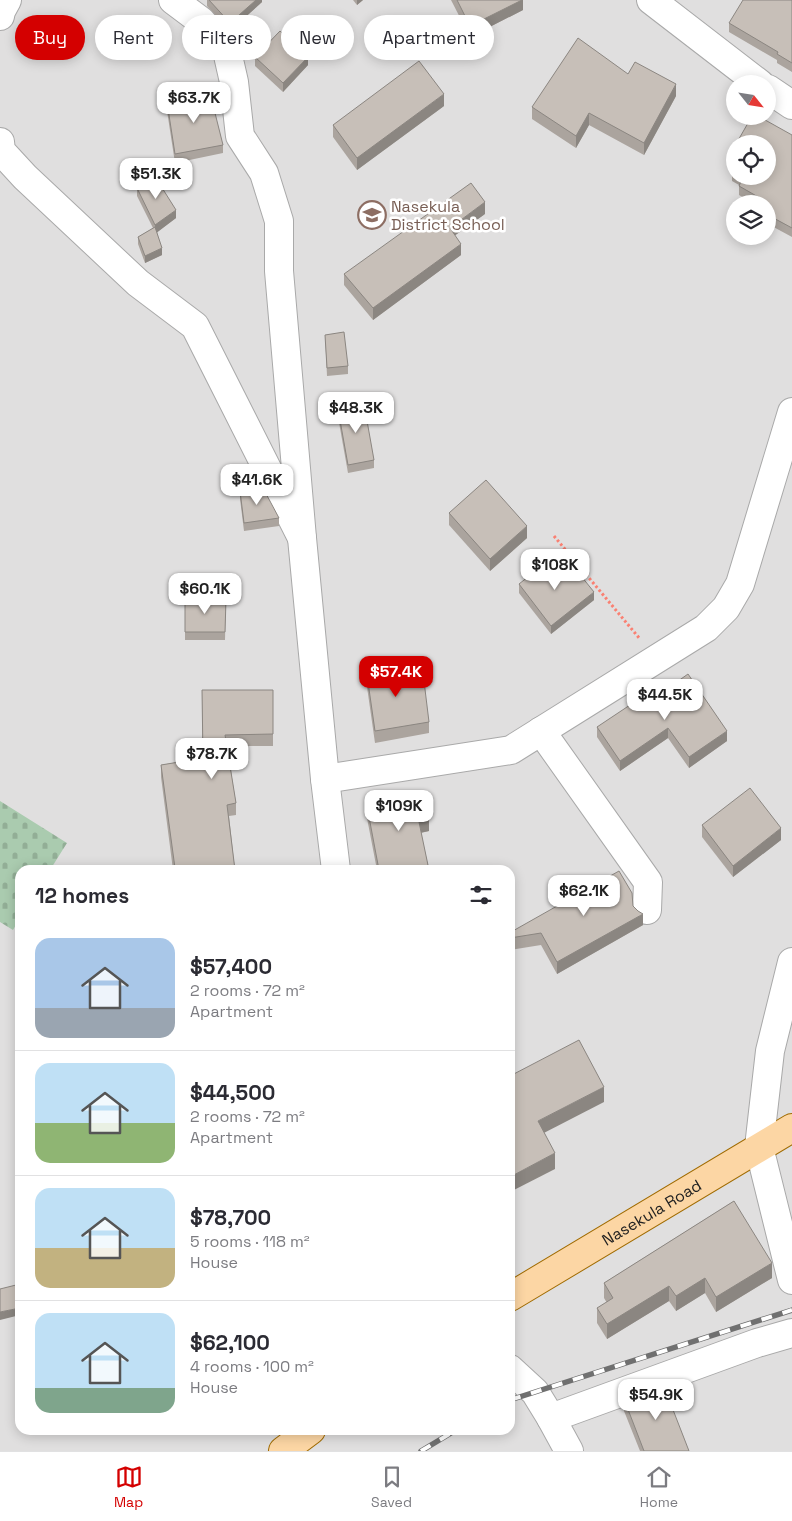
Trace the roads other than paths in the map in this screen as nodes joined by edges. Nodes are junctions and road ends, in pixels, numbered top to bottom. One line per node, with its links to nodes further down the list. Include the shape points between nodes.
1 (7, 0): 4 (street)
2 (173, 0): 10 (street, via 201,22 228,51 240,136 264,174 279,221 279,271)
3 (651, 0): 5 (street)
4 (0, 16)
5 (748, 75)
6 (776, 94): 7 (street)
7 (792, 104)
8 (0, 142): 10 (street, via 1,151 24,177 138,283 195,326)
9 (792, 412): 11 (street, via 740,584 726,608 706,628)
10 (302, 538): 12 (street)
11 (542, 731): 12 (street, via 511,750); 14 (street, via 648,882)
12 (325, 779): 13 (street)
13 (335, 865)
14 (647, 910)
15 (792, 962): 17 (street, via 770,1051)
16 (792, 1128): 17 (main road, Nasekula Road)
17 (759, 1147): 18 (street); 19 (main road, Nasekula Road)
18 (792, 1280)
19 (515, 1294)
20 (792, 1333): 22 (street)
21 (515, 1374): 22 (street, via 535,1392)
22 (551, 1418): 25 (street)
23 (304, 1435): 24 (main road)
24 (283, 1451)
25 (569, 1451)

